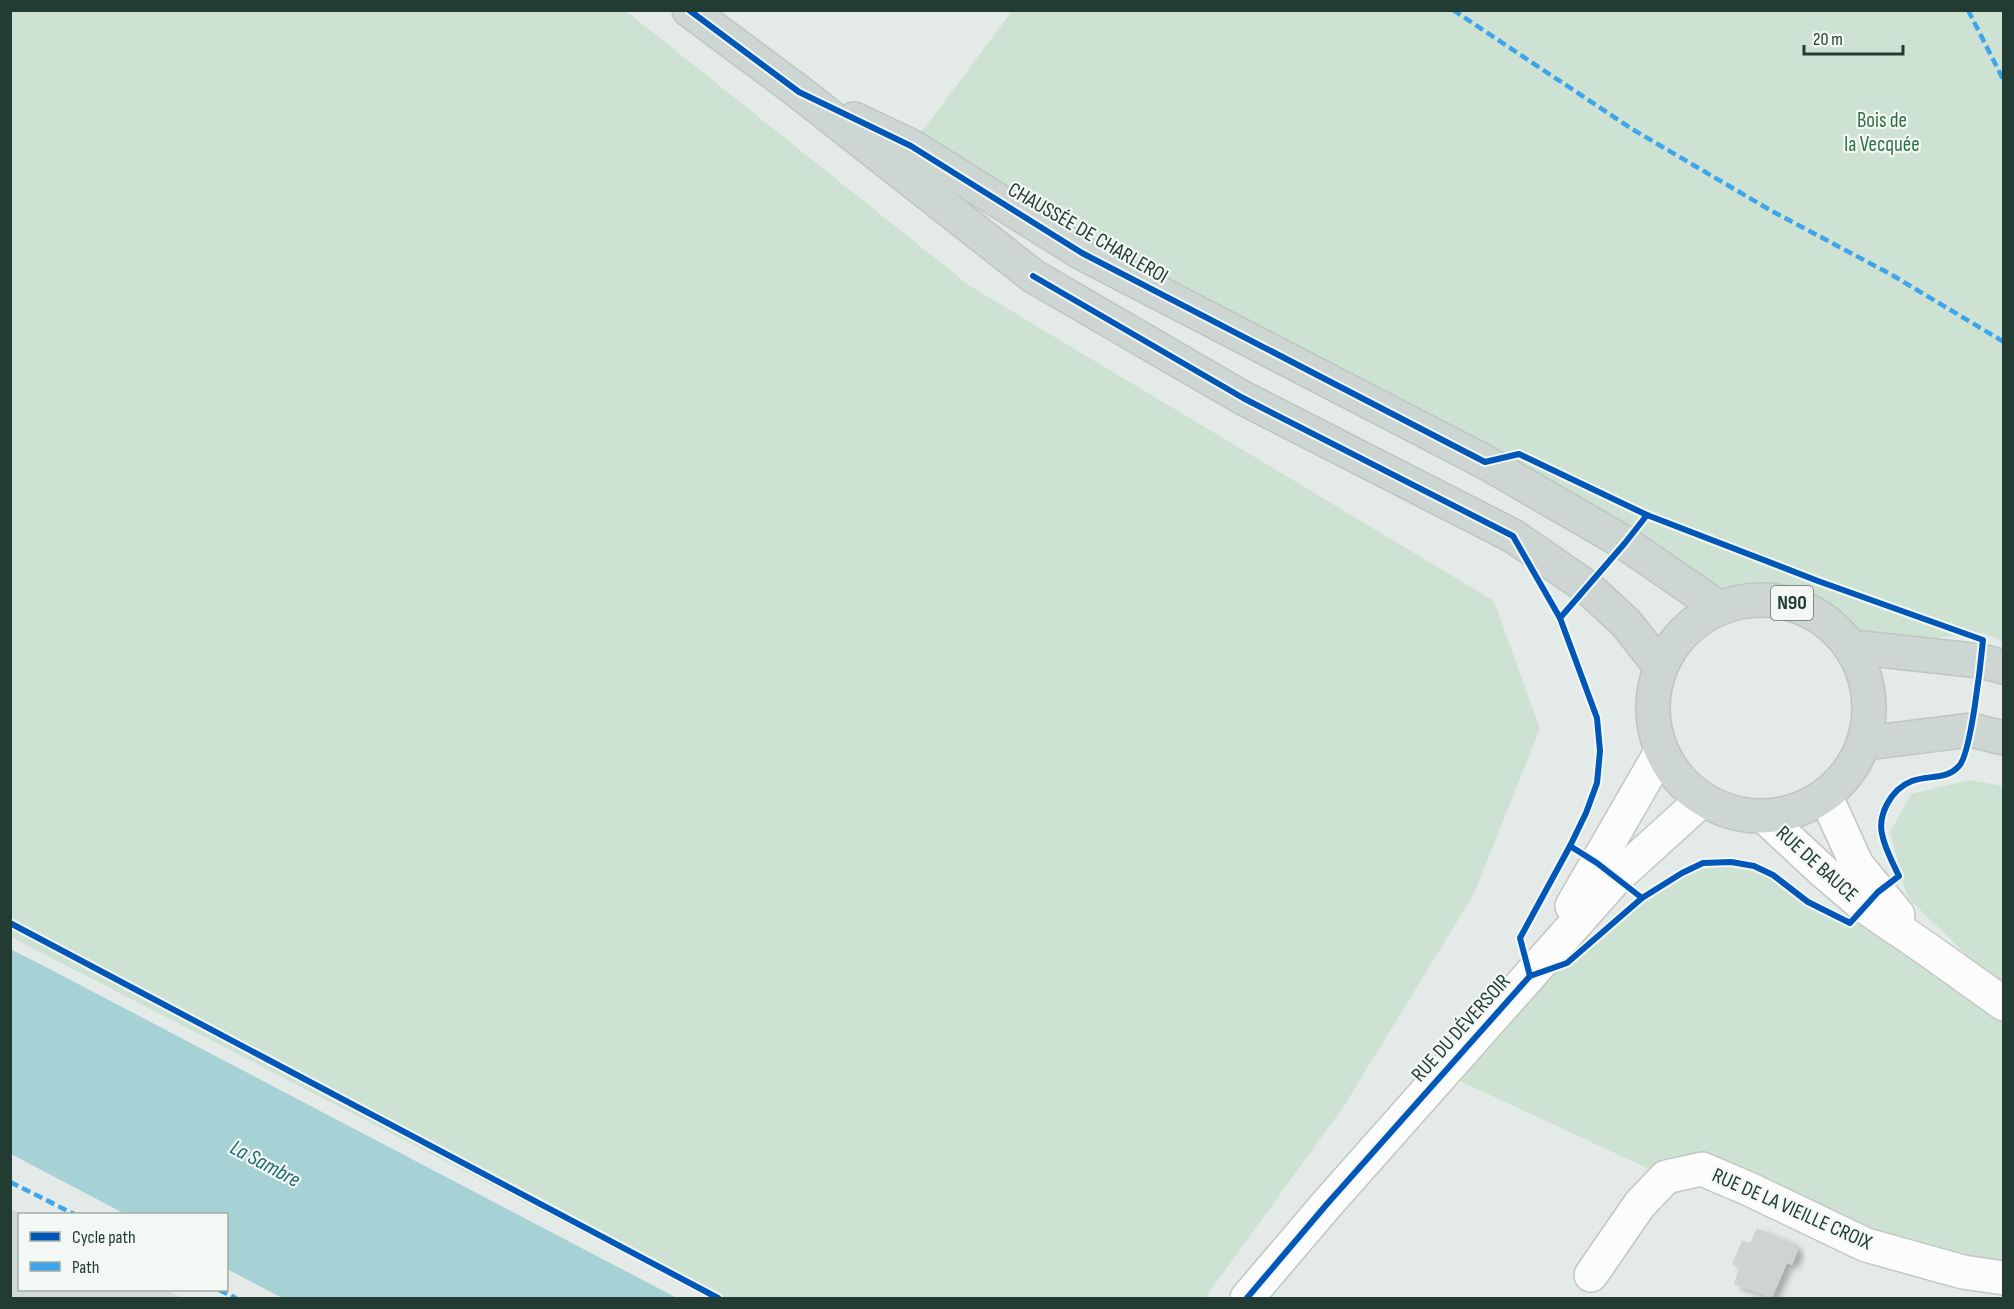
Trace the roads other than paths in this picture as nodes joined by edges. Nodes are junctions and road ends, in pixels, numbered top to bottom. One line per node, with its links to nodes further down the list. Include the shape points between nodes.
1 (689, 10): 2 (main road, CHAUSSÉE DE CHARLEROI)
2 (799, 92): 3 (main road, CHAUSSÉE DE CHARLEROI, via 911,146 1082,253 1485,462 1625,543); 5 (main road, CHAUSSÉE DE CHARLEROI, via 1033,276 1243,399 1513,536 1587,587 1626,623)
3 (1718, 608): 4 (main road, N90, via 1750,599 1793,604 1823,617); 5 (main road, N90, via 1684,631)
4 (1852, 647): 6 (main road); 8 (main road, N90, via 1870,694)
5 (1660, 666): 9 (main road, N90, via 1652,694 1653,723)
6 (2004, 667)
7 (2004, 738): 8 (main road, via 1971,730)
8 (1866, 743): 10 (main road, N90, via 1850,773)
9 (1661, 752): 11 (main road, N90); 14 (street, RUE DU DÉVERSOIR)
10 (1826, 797): 12 (main road, N90); 13 (street, RUE DE BAUCE, via 1857,865)
11 (1702, 800): 12 (main road, N90, via 1722,811); 14 (street, RUE DU DÉVERSOIR, via 1616,878)
12 (1766, 818): 13 (street, RUE DE BAUCE, via 1864,906)
13 (1927, 949): 15 (street, RUE DE BAUCE)
14 (1530, 976): 18 (street, RUE DU DÉVERSOIR)
15 (2004, 1004)
16 (1591, 1275): 17 (street, RUE DE LA VIEILLE CROIX, via 1640,1204 1666,1177 1702,1169 1866,1245 1964,1272)
17 (2004, 1278)
18 (1247, 1299)

